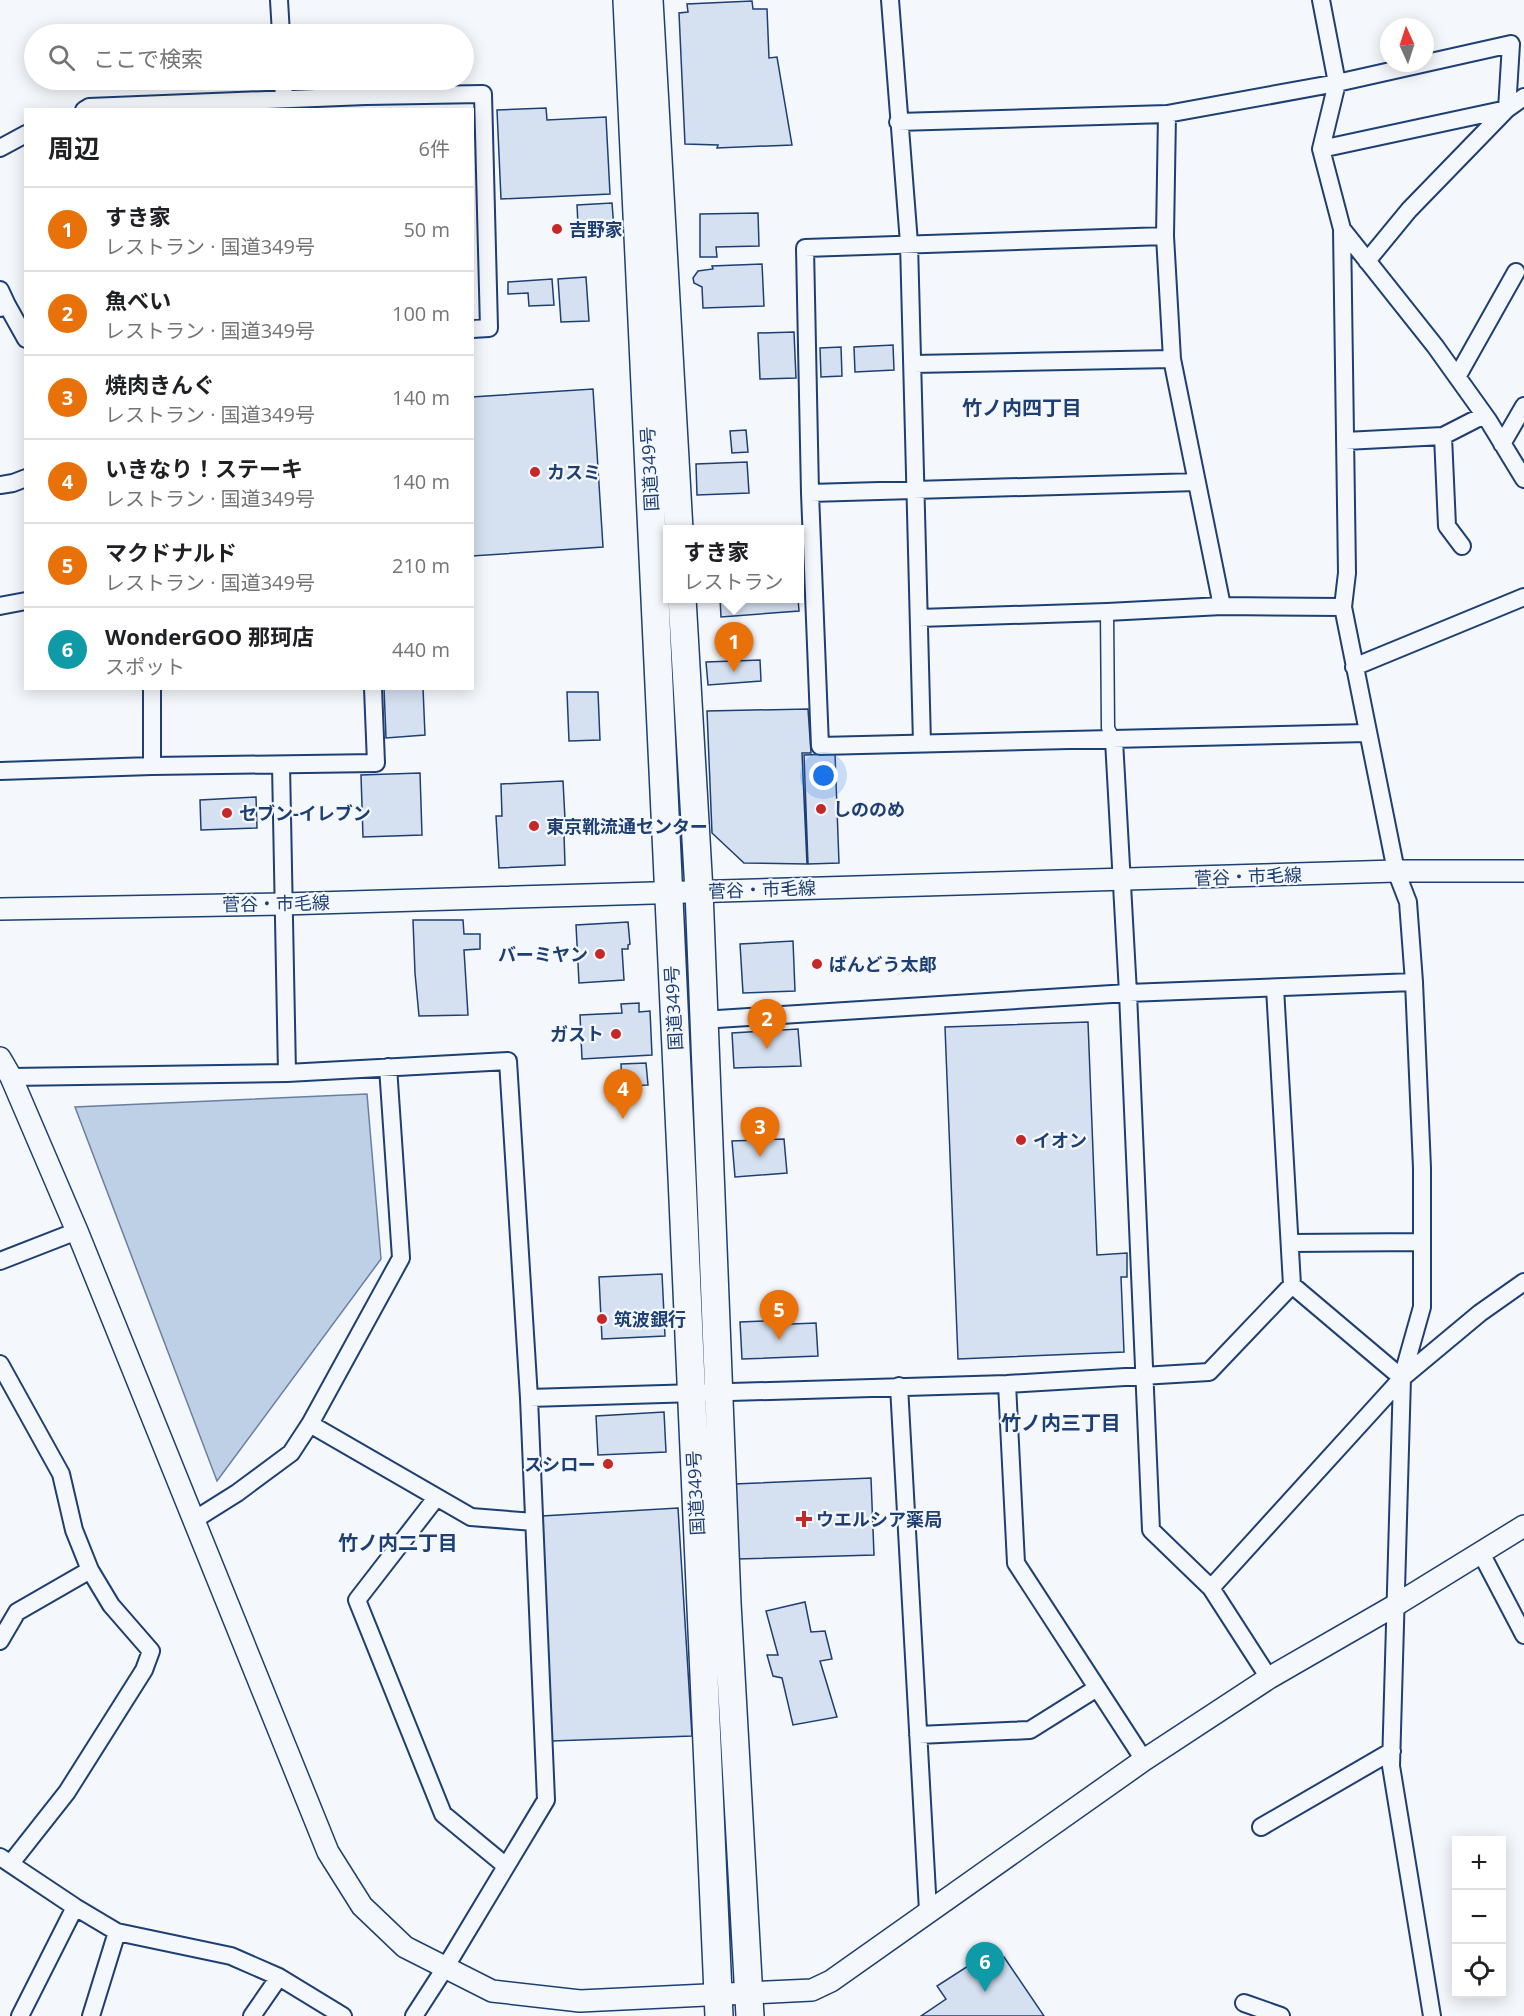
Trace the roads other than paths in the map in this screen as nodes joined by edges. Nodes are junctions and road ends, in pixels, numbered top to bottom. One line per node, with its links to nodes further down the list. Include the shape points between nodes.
1 (279, 0): 6 (street)
2 (627, 0): 63 (highway, 国道349号)
3 (649, 0): 41 (highway, 国道349号)
4 (890, 0): 15 (street)
5 (1322, 0): 7 (street)
6 (280, 24)
7 (1337, 83): 13 (street, via 1511,44); 14 (street); 18 (street)
8 (283, 90): 10 (street)
9 (1524, 97): 13 (street)
10 (284, 101): 11 (street); 12 (street)
11 (366, 103): 25 (street, via 483,94 489,328)
12 (87, 108)
13 (1508, 108): 18 (street); 22 (street, via 1409,210)
14 (1167, 114): 15 (street); 20 (street)
15 (898, 122): 21 (street)
16 (24, 135): 17 (street)
17 (0, 148)
18 (1321, 149): 19 (street)
19 (1342, 228): 22 (street); 33 (street)
20 (1165, 236): 21 (street); 27 (street)
21 (909, 243): 28 (street); 40 (street, via 805,248)
22 (1367, 261): 29 (street)
23 (1516, 272): 29 (street)
24 (2, 301): 26 (street)
25 (474, 329)
26 (24, 336)
27 (1172, 358): 28 (street); 37 (street)
28 (913, 364): 39 (street)
29 (1457, 377): 31 (street)
30 (1524, 406): 34 (street)
31 (1484, 415): 32 (street); 34 (street)
32 (1443, 436): 33 (street); 42 (street, via 1447,526)
33 (1345, 441): 48 (street, via 1347,573)
34 (1502, 444): 36 (street)
35 (24, 479): 38 (street)
36 (1524, 479)
37 (1197, 482): 39 (street); 47 (street)
38 (0, 485)
39 (915, 490): 40 (street); 50 (street)
40 (810, 493): 56 (street, via 820,746)
41 (679, 525)
42 (1462, 546)
43 (1524, 597): 51 (street)
44 (24, 601): 46 (street)
45 (682, 603): 64 (highway, 国道349号)
46 (0, 606)
47 (1222, 606): 48 (street); 49 (street)
48 (1343, 607): 51 (street)
49 (1107, 612): 50 (street); 55 (street, via 1108,728)
50 (919, 618): 56 (street)
51 (1354, 667): 54 (street)
52 (152, 690): 58 (street)
53 (373, 690): 57 (street, via 376,763)
54 (1366, 733): 55 (street); 61 (street)
55 (1114, 740): 56 (street); 62 (street)
56 (922, 743)
57 (281, 765): 58 (street); 65 (street)
58 (152, 766): 59 (street)
59 (0, 771)
60 (1524, 871): 61 (street, 菅谷・市毛線)
61 (1396, 872): 62 (street, 菅谷・市毛線); 67 (street, via 1408,902)
62 (1122, 879): 64 (street, 菅谷・市毛線); 69 (street)
63 (669, 891): 64 (street, 菅谷・市毛線); 65 (street, 菅谷・市毛線); 87 (highway, 国道349号)
64 (699, 891): 70 (highway, 国道349号)
65 (283, 904): 66 (street, 菅谷・市毛線); 73 (street)
66 (0, 909)
67 (1414, 982): 68 (street); 76 (street)
68 (1275, 988): 69 (street); 77 (street)
69 (1128, 993): 70 (street); 82 (street)
70 (702, 1020): 86 (highway, 国道349号)
71 (0, 1058): 74 (street)
72 (388, 1067): 73 (street); 88 (street, via 508,1060); 89 (street, via 401,1258)
73 (287, 1073): 74 (street)
74 (11, 1077): 75 (street)
75 (77, 1231): 78 (street); 91 (street)
76 (1422, 1242): 77 (street); 83 (street, via 1422,1307)
77 (1290, 1243): 80 (street)
78 (0, 1261)
79 (1524, 1282): 83 (street, via 1480,1312)
80 (1292, 1285): 82 (street, via 1209,1372); 83 (street)
81 (0, 1364): 95 (street, via 60,1474 74,1530)
82 (1145, 1377): 84 (street); 96 (street, via 1151,1530)
83 (1402, 1378): 96 (street); 97 (street)
84 (1007, 1384): 85 (street); 101 (street, via 1016,1563)
85 (899, 1386): 86 (street); 102 (street)
86 (718, 1392): 87 (street); 114 (highway, 国道349号)
87 (690, 1394): 88 (street); 115 (highway, 国道349号)
88 (529, 1398): 92 (street)
89 (310, 1424): 90 (street); 91 (street, via 291,1453)
90 (436, 1498): 92 (street, via 471,1518); 107 (street, via 357,1600 443,1814)
91 (194, 1520): 111 (street, via 328,1852 362,1906 405,1947)
92 (534, 1522): 107 (street, via 546,1800)
93 (1524, 1526): 94 (street)
94 (1481, 1554): 97 (street); 98 (street)
95 (90, 1570): 99 (street, via 17,1612); 106 (street, via 111,1605 151,1651 144,1670 67,1792)
96 (1211, 1588): 100 (street)
97 (1394, 1606): 100 (street); 103 (street)
98 (1524, 1635)
99 (0, 1641)
100 (1269, 1678): 104 (street)
101 (1097, 1688): 102 (street, via 1030,1730); 104 (street)
102 (918, 1735): 109 (street)
103 (1392, 1751): 105 (street); 122 (street, via 1391,1766)
104 (1144, 1760): 109 (street)
105 (1261, 1827)
106 (6, 1860): 108 (street)
107 (506, 1866): 111 (street)
108 (75, 1907): 110 (street); 116 (street)
109 (928, 1911): 114 (street, via 831,1981 812,1990)
110 (117, 1932): 112 (street, via 231,1956); 117 (street)
111 (445, 1968): 115 (street, via 492,1991 543,1998); 120 (street)
112 (279, 1977): 118 (street); 119 (street)
113 (1244, 2003): 121 (street)
114 (750, 2004): 115 (street)
115 (718, 2005)
116 (20, 2016)
117 (90, 2016)
118 (252, 2016)
119 (343, 2016)
120 (414, 2016)
121 (1281, 2016)
122 (1432, 2016)

